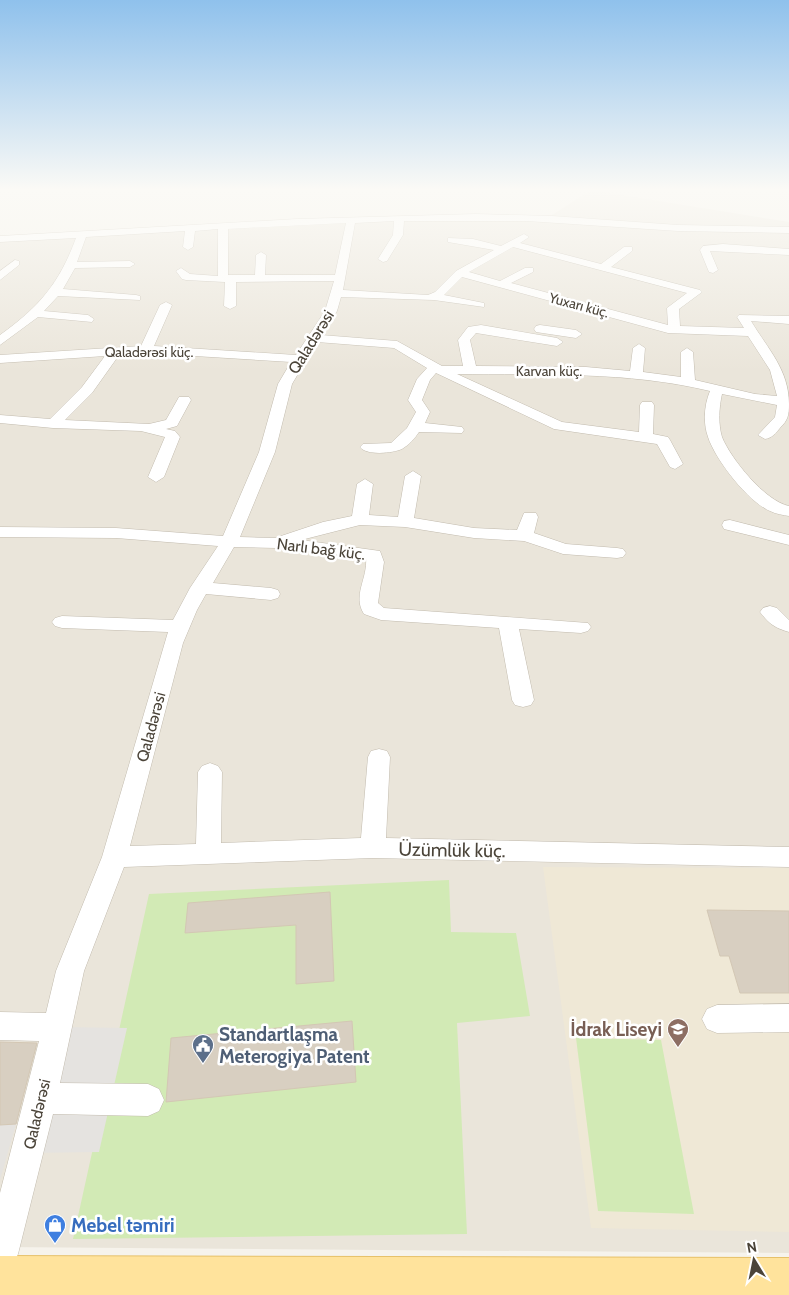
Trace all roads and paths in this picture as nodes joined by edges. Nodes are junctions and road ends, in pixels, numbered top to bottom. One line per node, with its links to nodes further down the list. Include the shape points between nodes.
1 (75, 250): 14 (street)
2 (225, 250): 23 (street)
3 (344, 250): 25 (street, Qaladərəsi)
4 (388, 250): 12 (street)
5 (496, 250): 20 (street)
6 (540, 250): 16 (street)
7 (626, 250): 16 (street)
8 (705, 250): 18 (street)
9 (757, 250): 10 (street)
10 (789, 252)
11 (261, 255): 22 (street)
12 (383, 258)
13 (15, 263): 21 (street)
14 (69, 263): 15 (street); 26 (street)
15 (130, 264)
16 (604, 268): 36 (street, via 696,292 673,308)
17 (529, 270): 24 (street)
18 (713, 270)
19 (181, 271): 23 (street, via 189,278)
20 (460, 274): 24 (street, Yuxarı küç.); 27 (street)
21 (0, 277)
22 (260, 277): 23 (street); 25 (street)
23 (227, 278): 31 (street)
24 (502, 284): 36 (street, Yuxarı küç.)
25 (338, 285): 27 (street); 39 (street, Qaladərəsi, via 328,318)
26 (55, 292): 28 (street); 32 (street)
27 (435, 297): 29 (street)
28 (136, 298)
29 (480, 304)
30 (166, 305): 42 (street)
31 (230, 306)
32 (33, 313): 33 (street); 40 (street)
33 (88, 319)
34 (789, 320): 37 (street, via 744,317)
35 (516, 324): 44 (street)
36 (674, 330): 37 (street, Yuxarı küç.)
37 (752, 332): 56 (street, via 781,372)
38 (576, 334): 44 (street)
39 (315, 338): 47 (street, Qaladərəsi); 48 (street, via 397,345)
40 (0, 341)
41 (638, 348): 50 (street)
42 (146, 349): 43 (street, Qaladərəsi küç.); 47 (street, Qaladərəsi küç.)
43 (114, 351): 46 (street, Qaladərəsi küç.); 53 (street)
44 (557, 351): 49 (street, Karvan küç.); 49 (street, via 481,329 472,330 464,340); 50 (street, Karvan küç.)
45 (687, 352): 51 (street)
46 (0, 359)
47 (299, 359): 78 (street, Qaladərəsi, via 285,384 267,452)
48 (440, 370): 49 (street, Karvan küç.); 60 (street, via 424,379 415,400 423,412 422,417); 64 (street, via 550,423)
49 (470, 371)
50 (636, 375): 51 (street, Karvan küç.)
51 (688, 382): 52 (street, Karvan küç.)
52 (718, 388): 56 (street, Karvan küç., via 755,398); 70 (street, via 714,395 714,429 721,448 767,503)
53 (87, 390): 54 (street); 59 (street)
54 (102, 390)
55 (184, 400): 61 (street, via 172,423)
56 (788, 402): 63 (street, via 783,416)
57 (647, 405): 64 (street)
58 (0, 419): 59 (street)
59 (52, 424): 61 (street)
60 (414, 427): 62 (street); 65 (street, via 398,445)
61 (152, 428): 68 (street, via 173,437)
62 (457, 430)
63 (764, 435)
64 (646, 437): 66 (street, via 663,440)
65 (368, 447)
66 (675, 464)
67 (413, 476): 73 (street)
68 (156, 477)
69 (365, 484): 72 (street)
70 (789, 511)
71 (530, 518): 76 (street)
72 (360, 520): 73 (street); 79 (street, via 336,524)
73 (405, 522): 76 (street, via 474,533)
74 (730, 525): 77 (street)
75 (2, 535): 78 (street, Narlı bağ küç., via 116,532)
76 (524, 536): 80 (street, via 563,550)
77 (789, 540)
78 (229, 542): 79 (street, Narlı bağ küç.); 81 (street, Qaladərəsi)
79 (277, 543): 85 (street, Narlı bağ küç., via 374,555 376,562 367,602 371,610 381,614)
80 (617, 553)
81 (199, 588): 82 (street); 86 (street, Qaladərəsi)
82 (270, 594)
83 (770, 612): 87 (street, via 779,623)
84 (62, 622): 86 (street)
85 (508, 622): 88 (street, Narlı bağ küç.); 89 (street)
86 (180, 626): 95 (street, Qaladərəsi)
87 (789, 626)
88 (581, 627)
89 (524, 700)
90 (379, 757): 92 (street)
91 (210, 772): 93 (street)
92 (374, 848): 93 (street, Üzümlük küç.); 94 (street, Üzümlük küç.)
93 (208, 854): 95 (street, Üzümlük küç.)
94 (789, 856)
95 (115, 857): 99 (street, Qaladərəsi, via 70,971)
96 (789, 1018): 97 (street)
97 (717, 1019)
98 (0, 1026): 99 (street)
99 (57, 1027): 100 (street, Qaladərəsi)
100 (41, 1098): 101 (street); 102 (street, Qaladərəsi)
101 (148, 1100)
102 (0, 1254)
103 (0, 1280): 104 (main road)
104 (789, 1281)

